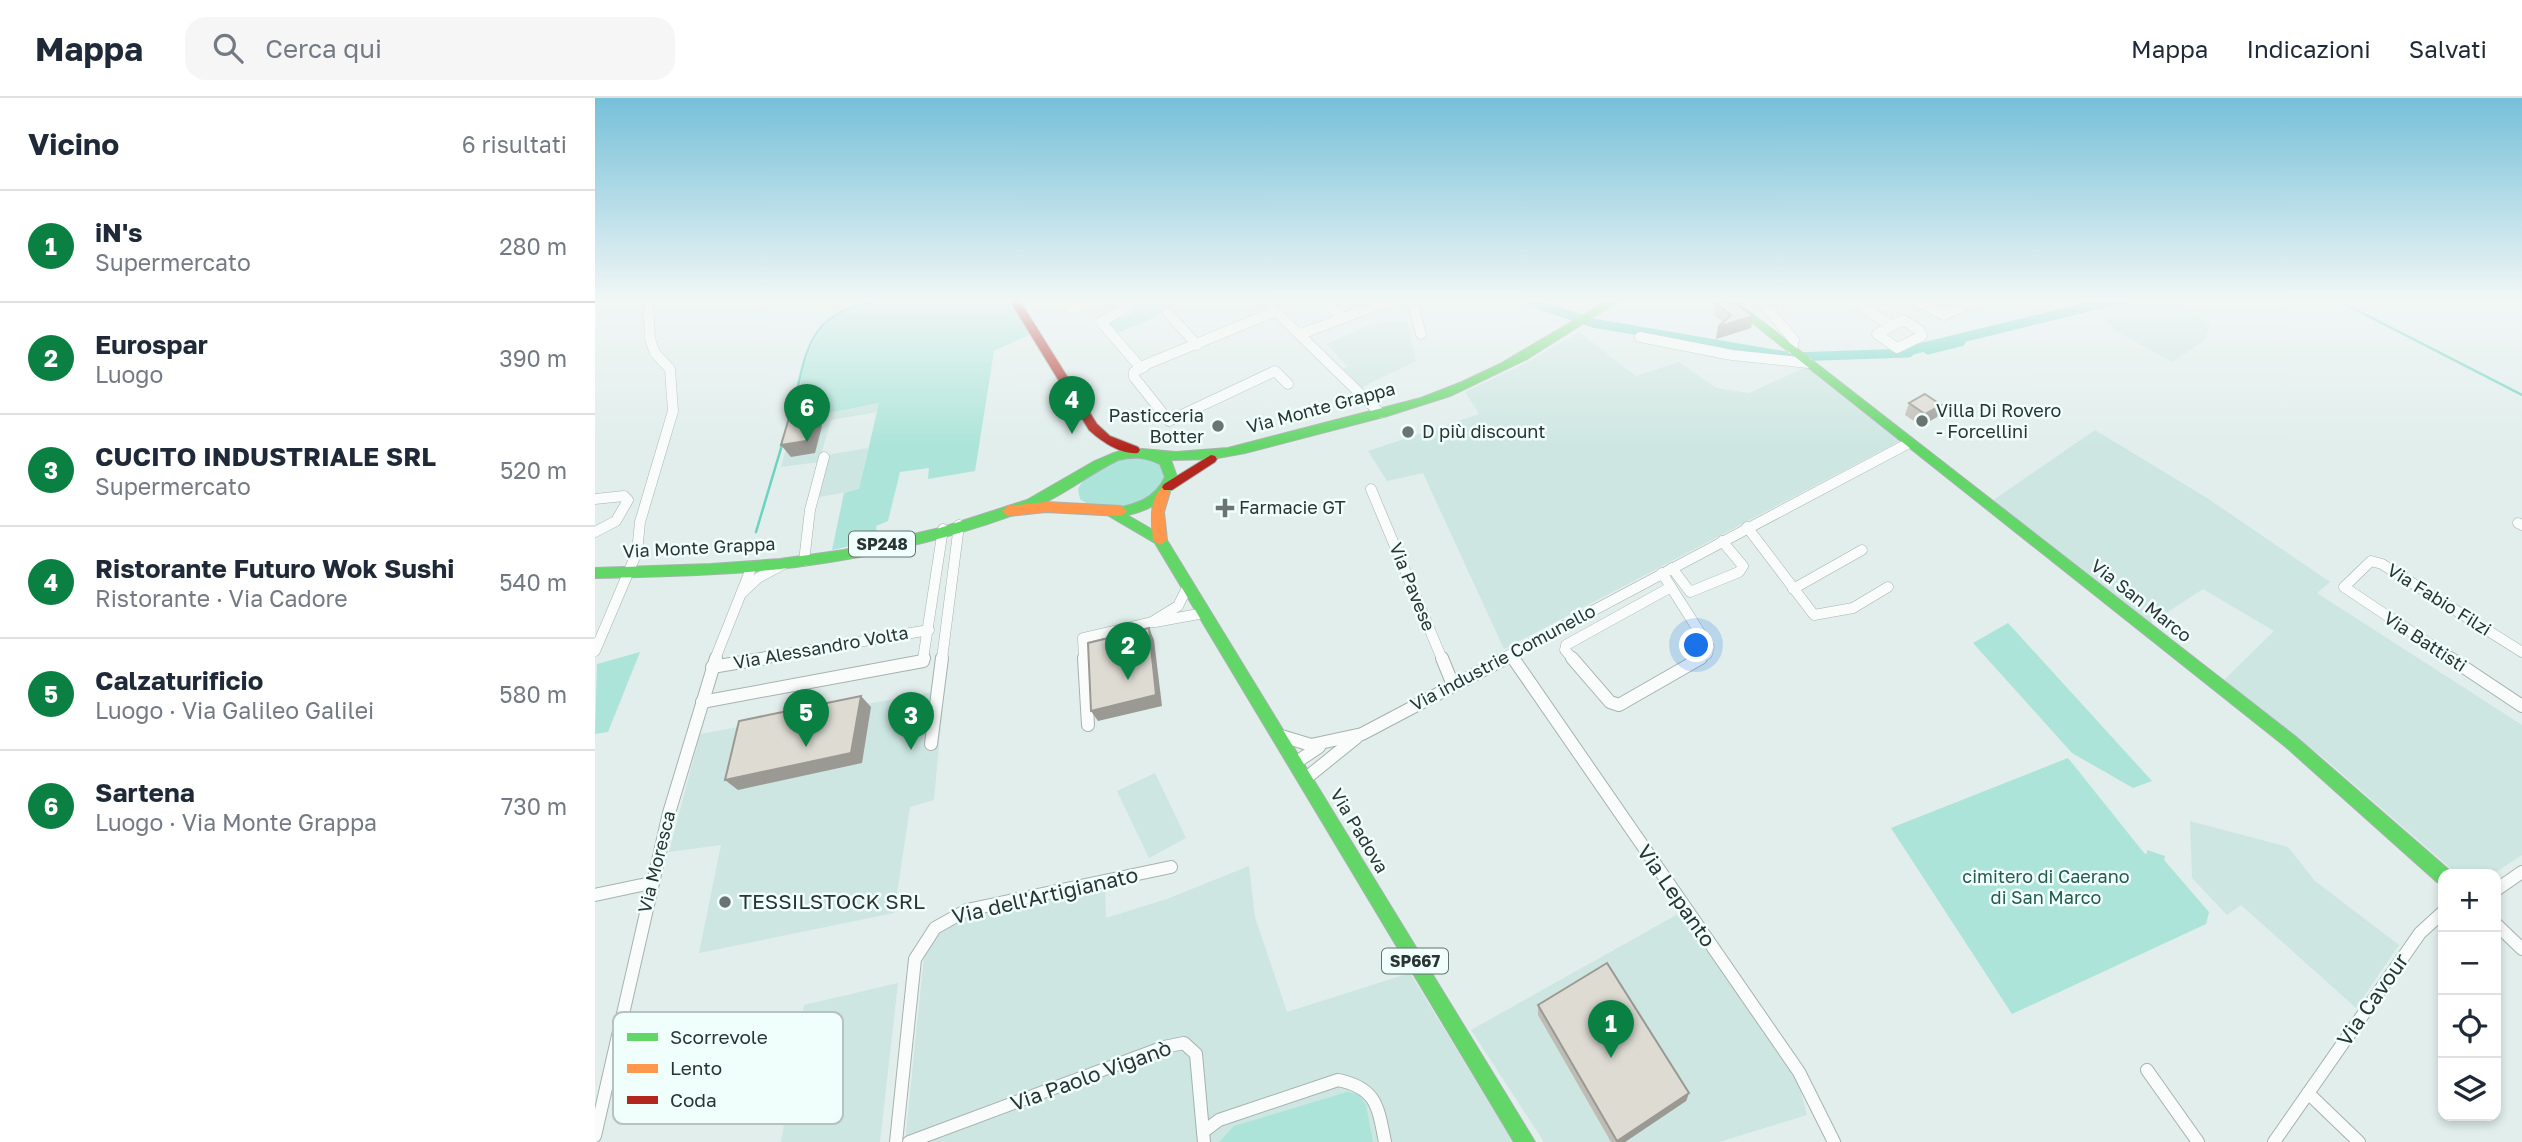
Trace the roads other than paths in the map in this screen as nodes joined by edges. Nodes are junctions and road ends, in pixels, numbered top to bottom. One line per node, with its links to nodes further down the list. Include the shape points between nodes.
1 (654, 350): 37 (street, via 670,369 673,411)
2 (1046, 350): 14 (main road)
3 (1124, 350): 11 (street)
4 (1186, 350): 11 (street)
5 (1317, 350): 13 (street)
6 (1532, 350): 13 (main road, Via Monte Grappa / SP248, via 1486,377)
7 (1708, 350): 10 (street)
8 (1792, 350): 10 (main road, Via San Marco)
9 (1798, 350): 10 (street)
10 (1800, 356): 15 (main road, Via San Marco)
11 (1144, 367): 12 (street, via 1134,372 1134,377 1169,421 1275,371)
12 (1288, 384)
13 (1380, 413): 17 (main road, Via Monte Grappa / SP248)
14 (1093, 426): 16 (main road, via 1107,439); 20 (main road, via 1096,452)
15 (1909, 443): 28 (street, Via industrie Comunello); 63 (main road, Via San Marco, via 2291,741)
16 (1140, 451): 18 (main road, Via Monte Grappa / SP248); 20 (main road, Via Monte Grappa / SP248, via 1113,456)
17 (1222, 454): 18 (main road, Via Monte Grappa / SP248, via 1192,458); 21 (main road, Via Monte Grappa / SP248)
18 (1157, 455): 21 (main road, via 1171,468)
19 (824, 457): 34 (street, via 810,510)
20 (1081, 477): 24 (main road, via 1072,488 1072,498); 25 (main road, Via Monte Grappa / SP248)
21 (1166, 489): 26 (main road, Via Monte Grappa / SP248, via 1141,508); 31 (main road, via 1158,512)
22 (1371, 489): 52 (street, Via Pavese)
23 (595, 499): 30 (street, via 624,496 628,500 618,521)
24 (1088, 509): 25 (main road, Via Monte Grappa / SP248, via 1048,506); 26 (main road, Via Monte Grappa / SP248)
25 (1009, 511): 27 (main road, Via Monte Grappa / SP248)
26 (1114, 513): 31 (main road, Via Padova / SP667)
27 (959, 525): 29 (main road, Via Monte Grappa / SP248); 59 (street)
28 (1747, 527): 32 (street, Via industrie Comunello); 43 (street)
29 (943, 529): 34 (main road, Via Monte Grappa / SP248); 47 (street)
30 (595, 532)
31 (1160, 540): 40 (main road, Via Padova / SP667)
32 (1723, 541): 36 (street, Via industrie Comunello); 36 (street, via 1743,566 1739,572 1690,592)
33 (1861, 550): 43 (street)
34 (804, 561): 35 (main road, Via Monte Grappa / SP248)
35 (756, 570): 37 (main road, Via Monte Grappa / SP248); 51 (street, Via Moresca, via 741,594)
36 (1667, 571): 41 (street); 50 (street, Via industrie Comunello)
37 (628, 572): 38 (main road, Via Monte Grappa / SP248); 48 (street)
38 (595, 573)
39 (2356, 573): 49 (street, Via Fabio Filzi, via 2371,561 2382,564); 54 (street, Via Battisti, via 2344,587 2356,597)
40 (1188, 586): 44 (street); 45 (main road, Via Padova / SP667)
41 (1671, 587): 41 (street, via 1709,647 1707,654 1619,705 1609,702 1565,650 1566,645)
42 (1888, 587): 43 (street, via 1879,596 1828,616 1814,615)
43 (1793, 589)
44 (1178, 606): 45 (street); 46 (street)
45 (1202, 610): 46 (street); 57 (main road, Via Padova / SP667)
46 (1152, 622): 55 (street, via 1083,638)
47 (929, 630): 51 (street, Via Alessandro Volta); 53 (street, via 923,661)
48 (595, 651)
49 (2522, 652)
50 (1511, 654): 52 (street, Via industrie Comunello); 81 (street, Via Lepanto, via 1799,1072)
51 (712, 667): 53 (street, Via Moresca)
52 (1453, 685): 56 (street, Via industrie Comunello)
53 (702, 702): 65 (street, Via Moresca)
54 (2522, 706)
55 (1088, 724)
56 (1362, 734): 58 (street, Via industrie Comunello); 61 (street)
57 (1278, 735): 58 (street, via 1311,745); 60 (main road, Via Padova / SP667)
58 (1332, 742): 60 (street)
59 (931, 744)
60 (1295, 763): 61 (main road, Via Padova / SP667)
61 (1305, 779): 80 (main road, Via Padova / SP667)
62 (1171, 867): 77 (street, Via dell'Artigianato, via 967,909 946,917 927,934 915,959)
63 (2438, 872)
64 (2522, 872): 66 (street)
65 (651, 883): 67 (street); 71 (street, Via Moresca)
66 (2501, 887)
67 (595, 895)
68 (2438, 917): 74 (street, Via Cavour, via 2420,933)
69 (2501, 929): 70 (street)
70 (2522, 949)
71 (625, 1012)
72 (613, 1062): 75 (street, Via Moresca)
73 (2147, 1070): 82 (street)
74 (2308, 1093): 83 (street, Via Cavour); 84 (street)
75 (595, 1136)
76 (1203, 1137): 78 (street, Via Paolo Viganò, via 1196,1054 1184,1043); 79 (street, Via Paolo Viganò, via 1219,1120 1338,1080 1358,1083 1377,1100)
77 (896, 1142)
78 (909, 1142)
79 (1385, 1142)
80 (1525, 1142)
81 (1833, 1142)
82 (2198, 1142)
83 (2274, 1142)
84 (2360, 1142)

